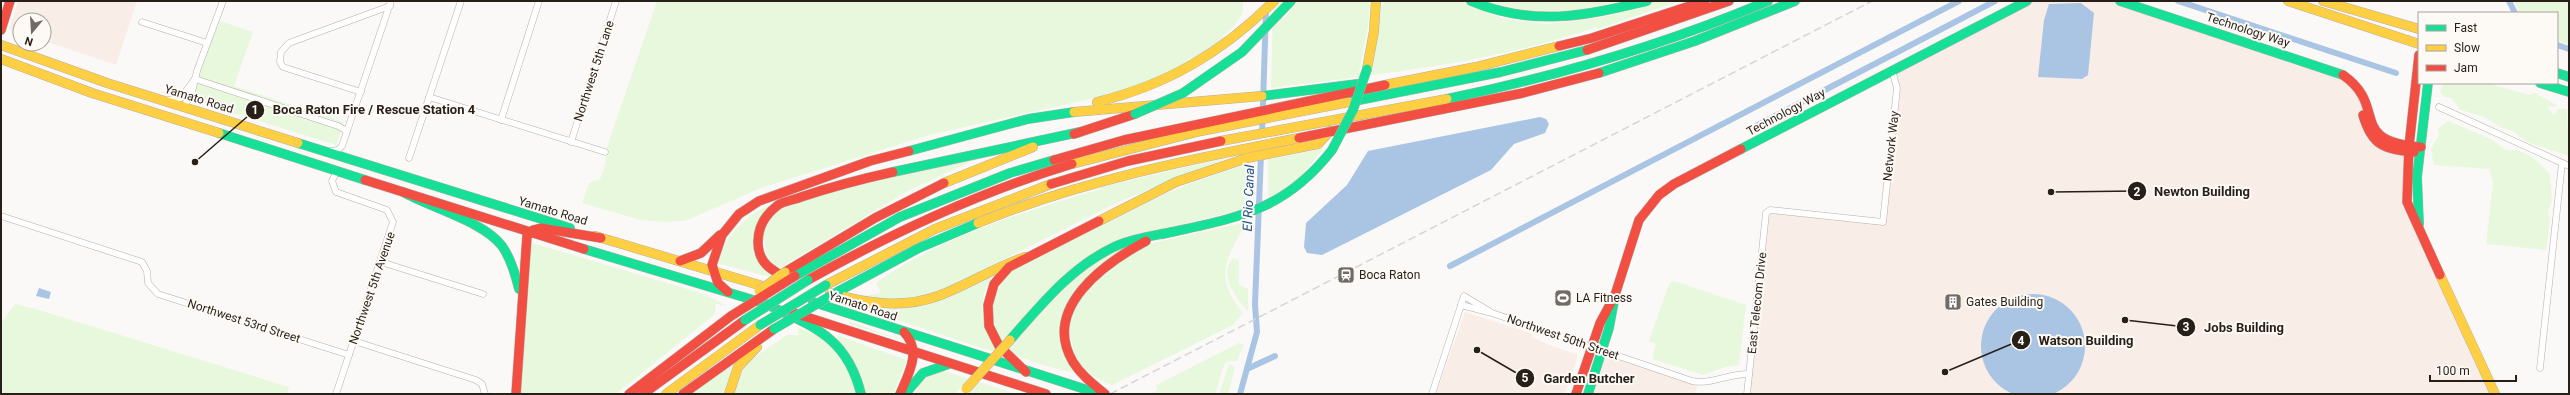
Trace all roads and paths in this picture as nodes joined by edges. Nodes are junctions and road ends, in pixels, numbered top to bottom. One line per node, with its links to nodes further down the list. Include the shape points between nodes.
1 (10, 1): 22 (main road)
2 (223, 1): 23 (street)
3 (461, 1): 38 (street)
4 (539, 1): 45 (street)
5 (616, 1): 51 (street, Northwest 5th Lane)
6 (1274, 1): 44 (main road, via 1250,25 1214,54 1162,82 1121,97 1039,114)
7 (1291, 1): 50 (main road, bridge, via 1249,46 1221,69 1183,93 1135,114)
8 (1376, 1): 69 (main road, bridge, via 1367,69 1353,110 1332,150 1306,181 1279,200 1246,215)
9 (1471, 1): 10 (main road, via 1510,15 1547,19 1583,16)
10 (1647, 1)
11 (1705, 1): 32 (main road, via 1569,46)
12 (1729, 1): 42 (main road, via 1641,33 1533,64)
13 (1768, 1): 100 (main road, bridge, via 1646,47 1545,77 1131,161 1030,191 913,239 826,285 760,325)
14 (1795, 1): 49 (main road, via 1667,52 1586,77 1504,97)
15 (2027, 1): 28 (main road, Technology Way)
16 (2120, 1): 54 (main road, Technology Way, via 2331,69 2349,80 2361,93 2366,128 2373,140 2386,148)
17 (2288, 1): 24 (main road)
18 (2323, 1): 21 (main road)
19 (391, 3): 35 (street); 35 (street, via 289,43 281,52 280,62 288,69)
20 (142, 22): 23 (street)
21 (2418, 29)
22 (1, 30)
23 (206, 43): 31 (street)
24 (2418, 44)
25 (1, 45): 39 (main road, Yamato Road)
26 (1, 59): 37 (main road)
27 (2418, 64): 54 (main road)
28 (1892, 70): 64 (street, Network Way, via 1897,88 1883,222); 77 (main road, Technology Way, via 1664,191 1639,220)
29 (2558, 73): 30 (main road)
30 (2569, 77)
31 (194, 80): 39 (street, via 181,98); 40 (street, via 191,96); 48 (street)
32 (1417, 80): 42 (main road); 44 (main road, via 1344,85 1248,97 1100,108)
33 (2428, 84): 55 (main road)
34 (2543, 84): 36 (main road)
35 (360, 92): 48 (street)
36 (2569, 92)
37 (92, 93): 40 (main road, via 105,91 166,110); 46 (main road)
38 (429, 97): 45 (street); 58 (street)
39 (164, 101): 40 (main road, Yamato Road)
40 (183, 107): 47 (main road, Yamato Road)
41 (2439, 108): 59 (street)
42 (1279, 111): 43 (main road)
43 (1247, 117): 82 (main road, bridge, via 1114,141 1006,174 890,224 821,260); 99 (main road, bridge, via 1121,150 1001,188 885,238 808,280 745,320)
44 (1028, 119): 66 (main road, via 903,151 810,181 754,203 739,214)
45 (501, 120): 51 (street)
46 (182, 121): 47 (main road, via 190,116 240,132); 52 (main road)
47 (254, 129): 53 (main road, Yamato Road)
48 (347, 131): 56 (street, via 338,150)
49 (1330, 131): 71 (main road, via 1318,144 1247,158 1170,185); 83 (main road, bridge, via 1135,172 1022,206 925,246 839,291)
50 (1080, 132): 71 (main road, via 827,188 774,208 762,222 758,238 762,261 775,274 848,298 878,304 900,305 930,298 1000,264); 82 (main road, bridge, via 1001,159 918,194 849,232 762,287)
51 (571, 142): 57 (street)
52 (255, 145): 53 (main road, via 265,142 315,156 316,151); 61 (main road)
53 (309, 147): 56 (main road, Yamato Road)
54 (2409, 149): 55 (main road, Technology Way); 68 (main road, via 2407,202)
55 (2420, 150): 68 (main road, via 2417,204)
56 (323, 151): 62 (main road, Yamato Road)
57 (606, 152)
58 (409, 158)
59 (2562, 163): 60 (street); 91 (street)
60 (2569, 166)
61 (337, 171): 62 (main road, via 348,166 403,184); 63 (main road); 72 (street, Northwest 5th Avenue, via 332,185 339,194 382,208 393,218 393,227)
62 (414, 181): 70 (main road, Yamato Road)
63 (403, 192): 67 (main road); 80 (main road, via 422,205 470,221 490,234 512,264)
64 (1767, 211): 93 (street, East Telecom Drive)
65 (1, 216): 89 (street, Northwest 53rd Street, via 136,260 146,267 151,289 158,294)
66 (724, 231): 73 (main road, via 701,253); 74 (main road, via 713,259)
67 (530, 233): 70 (main road, via 535,229 544,228); 75 (main road); 80 (main road, via 525,244)
68 (2421, 233): 113 (main road)
69 (1161, 234): 94 (main road, bridge, via 1128,241 1086,263 1062,283); 108 (main road, via 1127,251 1103,268 1078,296 1067,316 1065,338 1070,357 1079,371)
70 (601, 238): 73 (main road, Yamato Road)
71 (1025, 257): 92 (main road, via 998,277 990,291 986,310 996,342)
72 (381, 262): 76 (street); 85 (street, Northwest 5th Avenue)
73 (680, 262): 74 (main road, Yamato Road)
74 (712, 271): 75 (main road, via 718,283); 84 (main road, Yamato Road)
75 (728, 292): 78 (main road)
76 (483, 294)
77 (1614, 297): 86 (main road, Technology Way, via 1602,317); 87 (main road, Technology Way, via 1611,320)
78 (766, 304): 88 (main road); 103 (main road, via 825,333 838,343 854,367)
79 (1461, 305): 81 (street, Northwest 50th Street); 81 (street, Northwest 50th Street, via 1464,296); 109 (street)
80 (521, 307): 97 (main road)
81 (1492, 313): 86 (street, Northwest 50th Street)
82 (731, 316): 98 (main road)
83 (777, 330): 101 (main road); 102 (main road, via 746,357 735,372)
84 (904, 332): 88 (main road, via 912,340); 92 (main road, Yamato Road)
85 (354, 341): 89 (street, Northwest 5th Avenue); 96 (street, via 476,380 482,384)
86 (1592, 347): 87 (street, Northwest 50th Street); 110 (main road, Technology Way)
87 (1602, 351): 93 (street, Northwest 50th Street, via 1696,382 1705,382 1734,373); 111 (main road, Technology Way)
88 (914, 352): 90 (main road); 104 (main road)
89 (350, 355): 95 (street, Northwest 5th Avenue)
90 (950, 364): 105 (main road, via 933,366 921,372); 106 (main road)
91 (2540, 368)
92 (1026, 372): 107 (main road, Yamato Road)
93 (1749, 374): 112 (street, East Telecom Drive)
94 (964, 391)
95 (336, 394)
96 (485, 394)
97 (516, 394)
98 (629, 394)
99 (643, 394)
100 (666, 394)
101 (683, 394)
102 (729, 394)
103 (861, 394)
104 (900, 394)
105 (905, 394)
106 (1046, 394)
107 (1100, 394)
108 (1105, 394)
109 (1432, 394)
110 (1576, 394)
111 (1588, 394)
112 (1747, 394)
113 (2495, 394)

